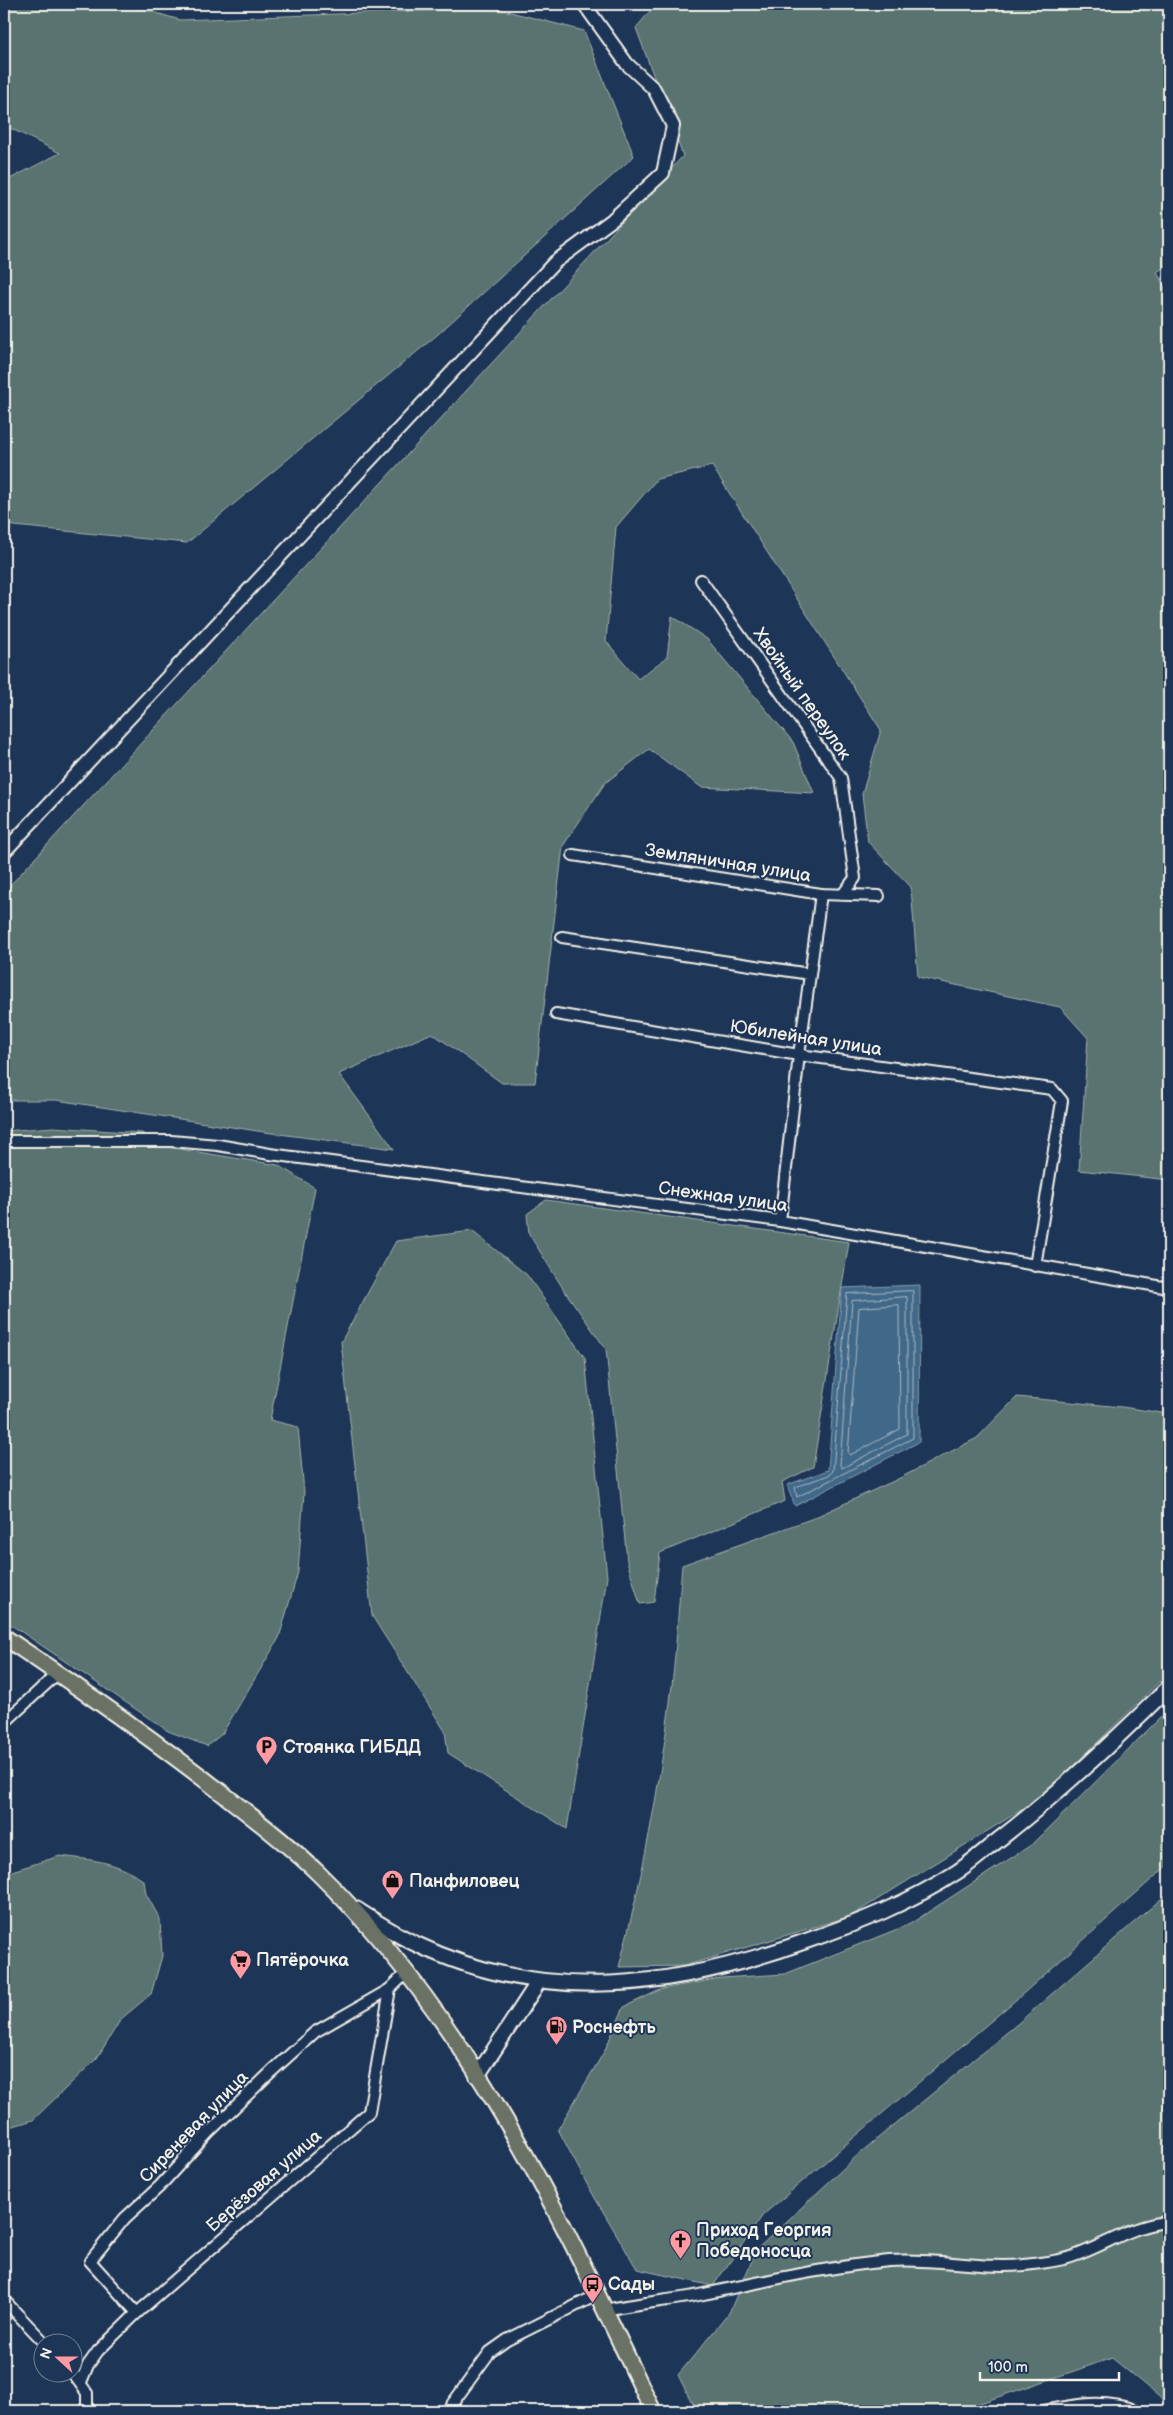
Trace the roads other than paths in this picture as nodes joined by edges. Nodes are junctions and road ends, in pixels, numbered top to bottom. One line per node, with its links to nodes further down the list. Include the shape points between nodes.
1 (584, 4): 3 (street, via 627,64 654,89 673,126 663,173 612,220 555,262)
2 (700, 580): 6 (street, Хвойный переулок, via 841,778 855,878)
3 (4, 852)
4 (573, 855): 5 (street, Земляничная улица)
5 (821, 894): 6 (street, Земляничная улица); 9 (street)
6 (843, 894): 7 (street, Земляничная улица)
7 (879, 896)
8 (562, 937): 9 (street)
9 (810, 974): 11 (street)
10 (556, 1014): 11 (street, Юбилейная улица)
11 (799, 1055): 13 (street); 14 (street, Юбилейная улица, via 1052,1089 1062,1101)
12 (4, 1141): 13 (street, Снежная улица, via 172,1141 218,1145)
13 (780, 1221): 14 (street, Снежная улица)
14 (1035, 1266): 15 (street, Снежная улица)
15 (1169, 1288)
16 (4, 1637): 17 (main road)
17 (58, 1673): 19 (street); 20 (main road, via 279,1837)
18 (1169, 1687): 22 (main road, via 1045,1804 957,1872 903,1901 848,1926 766,1956 683,1977 596,1986)
19 (4, 1724)
20 (349, 1905): 21 (main road); 22 (main road, via 446,1957)
21 (407, 1972): 23 (street); 24 (main road)
22 (539, 1981): 24 (main road)
23 (390, 1989): 29 (street, Берёзовая улица, via 369,2112); 29 (street, Сиреневая улица, via 315,2032 208,2133 159,2187 125,2218 90,2261)
24 (477, 2076): 26 (main road, via 523,2148)
25 (1169, 2222): 28 (street, via 1142,2226 1072,2257 1031,2264 998,2266 890,2261)
26 (598, 2295): 28 (main road); 34 (street, via 507,2340 490,2352)
27 (4, 2300): 30 (street)
28 (605, 2310): 35 (main road)
29 (137, 2313): 31 (street, Берёзовая улица, via 98,2351)
30 (34, 2332)
31 (82, 2380)
32 (81, 2382): 33 (street, via 87,2393)
33 (87, 2411)
34 (447, 2411)
35 (653, 2411)
36 (1043, 2411): 37 (street, via 1088,2403 1122,2405)
37 (1138, 2411)

